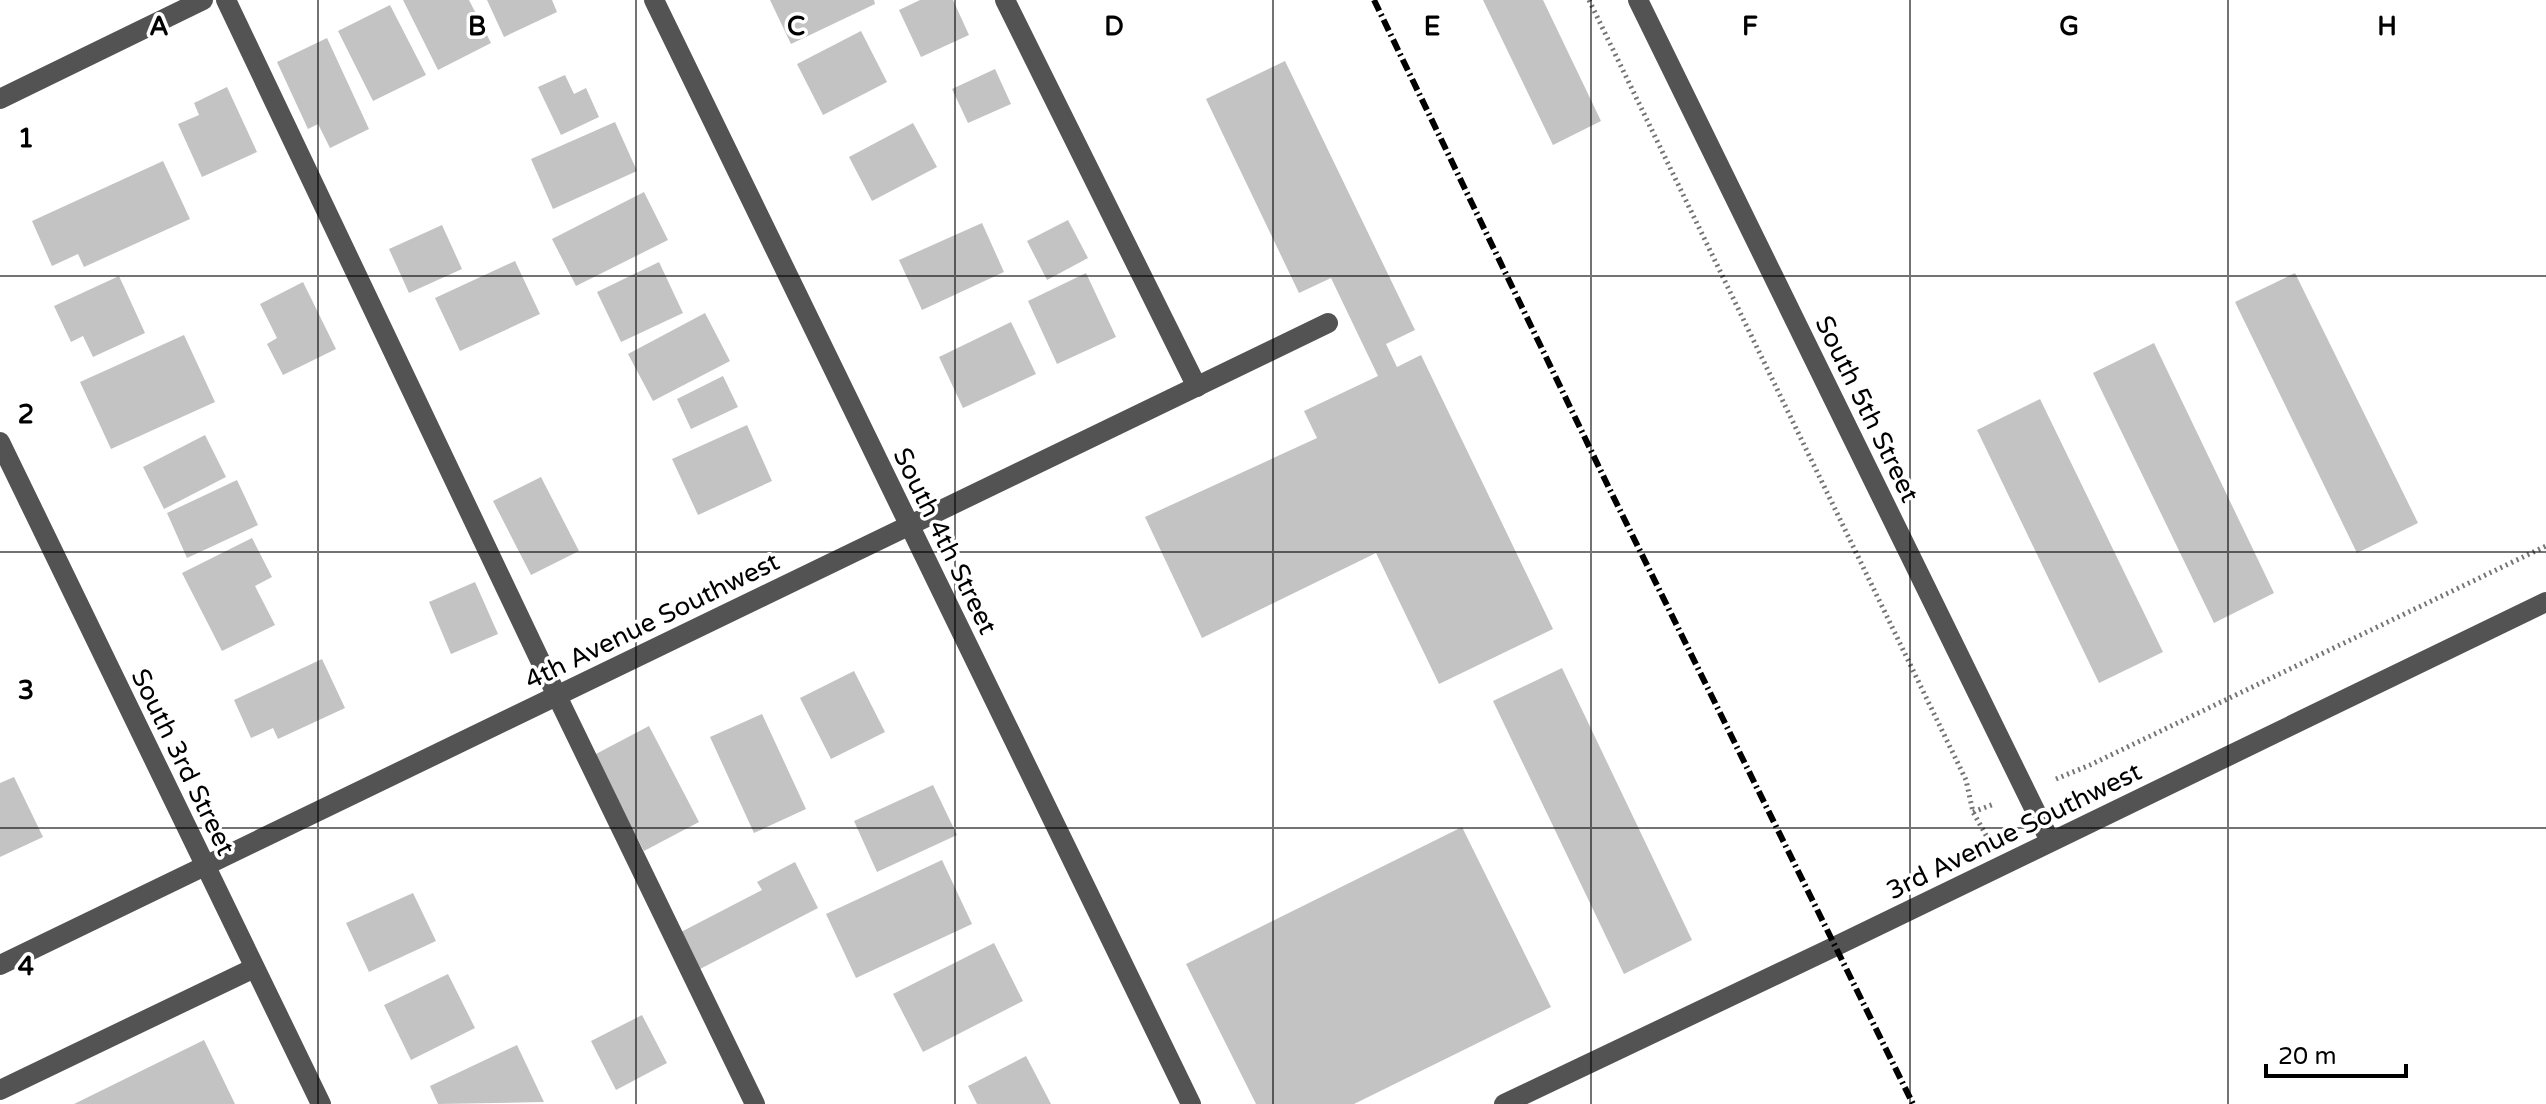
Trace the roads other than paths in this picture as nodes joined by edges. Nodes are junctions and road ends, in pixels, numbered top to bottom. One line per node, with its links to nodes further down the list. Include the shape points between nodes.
1 (203, 0): 6 (street)
2 (226, 0): 12 (street)
3 (654, 0): 10 (street, South 4th Street)
4 (1005, 0): 8 (street)
5 (1638, 0): 13 (street, South 5th Street)
6 (0, 99)
7 (1328, 323): 8 (street, 4th Avenue Southwest)
8 (1197, 387): 10 (street, 4th Avenue Southwest)
9 (0, 442): 14 (street, South 3rd Street)
10 (908, 525): 12 (street, 4th Avenue Southwest); 20 (street, South 4th Street)
11 (2546, 602): 13 (street, 3rd Avenue Southwest)
12 (557, 696): 14 (street, 4th Avenue Southwest); 19 (street)
13 (2050, 841): 21 (street, 3rd Avenue Southwest)
14 (204, 866): 15 (street, 4th Avenue Southwest); 16 (street, South 3rd Street)
15 (0, 965)
16 (254, 968): 17 (street); 18 (street, South 3rd Street)
17 (0, 1090)
18 (321, 1104)
19 (755, 1104)
20 (1191, 1104)
21 (1504, 1104)

